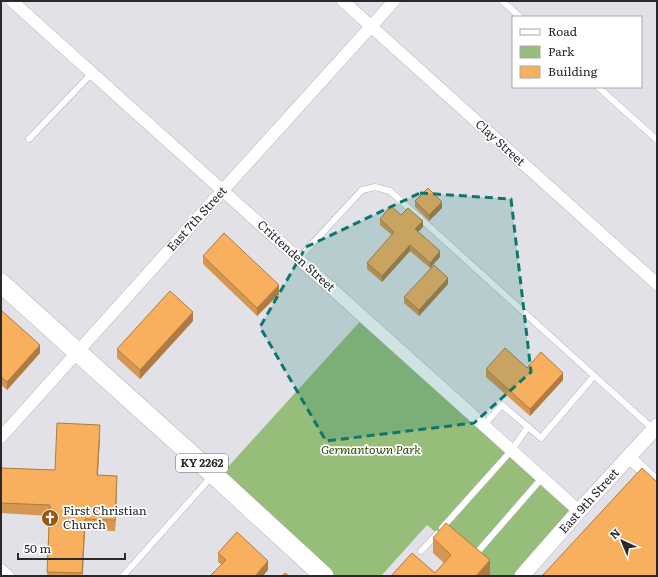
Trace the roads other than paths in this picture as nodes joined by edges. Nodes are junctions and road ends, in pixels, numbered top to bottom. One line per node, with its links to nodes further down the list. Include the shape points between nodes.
1 (12, 1): 7 (street, Crittenden Street)
2 (343, 1): 6 (street, Clay Street)
3 (394, 1): 6 (street, East 7th Street)
4 (502, 1): 5 (lane)
5 (519, 16)
6 (371, 26): 11 (street, East 7th Street); 14 (street, Clay Street)
7 (92, 73): 9 (lane); 11 (street, Crittenden Street)
8 (599, 88): 10 (lane)
9 (30, 139)
10 (657, 140)
11 (223, 190): 12 (street, Crittenden Street); 15 (street, East 7th Street)
12 (299, 258): 16 (lane, via 362,190 375,187 390,191); 17 (street, Crittenden Street)
13 (1, 283): 15 (main road, KY 2262)
14 (657, 284)
15 (78, 352): 20 (street, East 7th Street); 23 (main road, KY 2262)
16 (594, 376): 18 (lane, via 541,438); 19 (lane)
17 (484, 425): 18 (lane, via 502,405); 21 (street, Crittenden Street)
18 (528, 427): 21 (lane)
19 (656, 428): 22 (street, East 9th Street)
20 (1, 437)
21 (512, 451): 24 (street, Crittenden Street); 27 (lane)
22 (629, 457): 25 (street); 26 (street, East 9th Street)
23 (213, 474): 33 (lane); 34 (main road, KY 2262)
24 (542, 478): 26 (street, Crittenden Street); 29 (lane, via 474,556)
25 (657, 483)
26 (579, 511): 35 (street, East 9th Street)
27 (442, 528): 28 (lane); 30 (lane)
28 (448, 533)
29 (469, 551)
30 (421, 552)
31 (1, 570): 32 (street)
32 (8, 576)
33 (123, 576)
34 (324, 576)
35 (522, 576)

